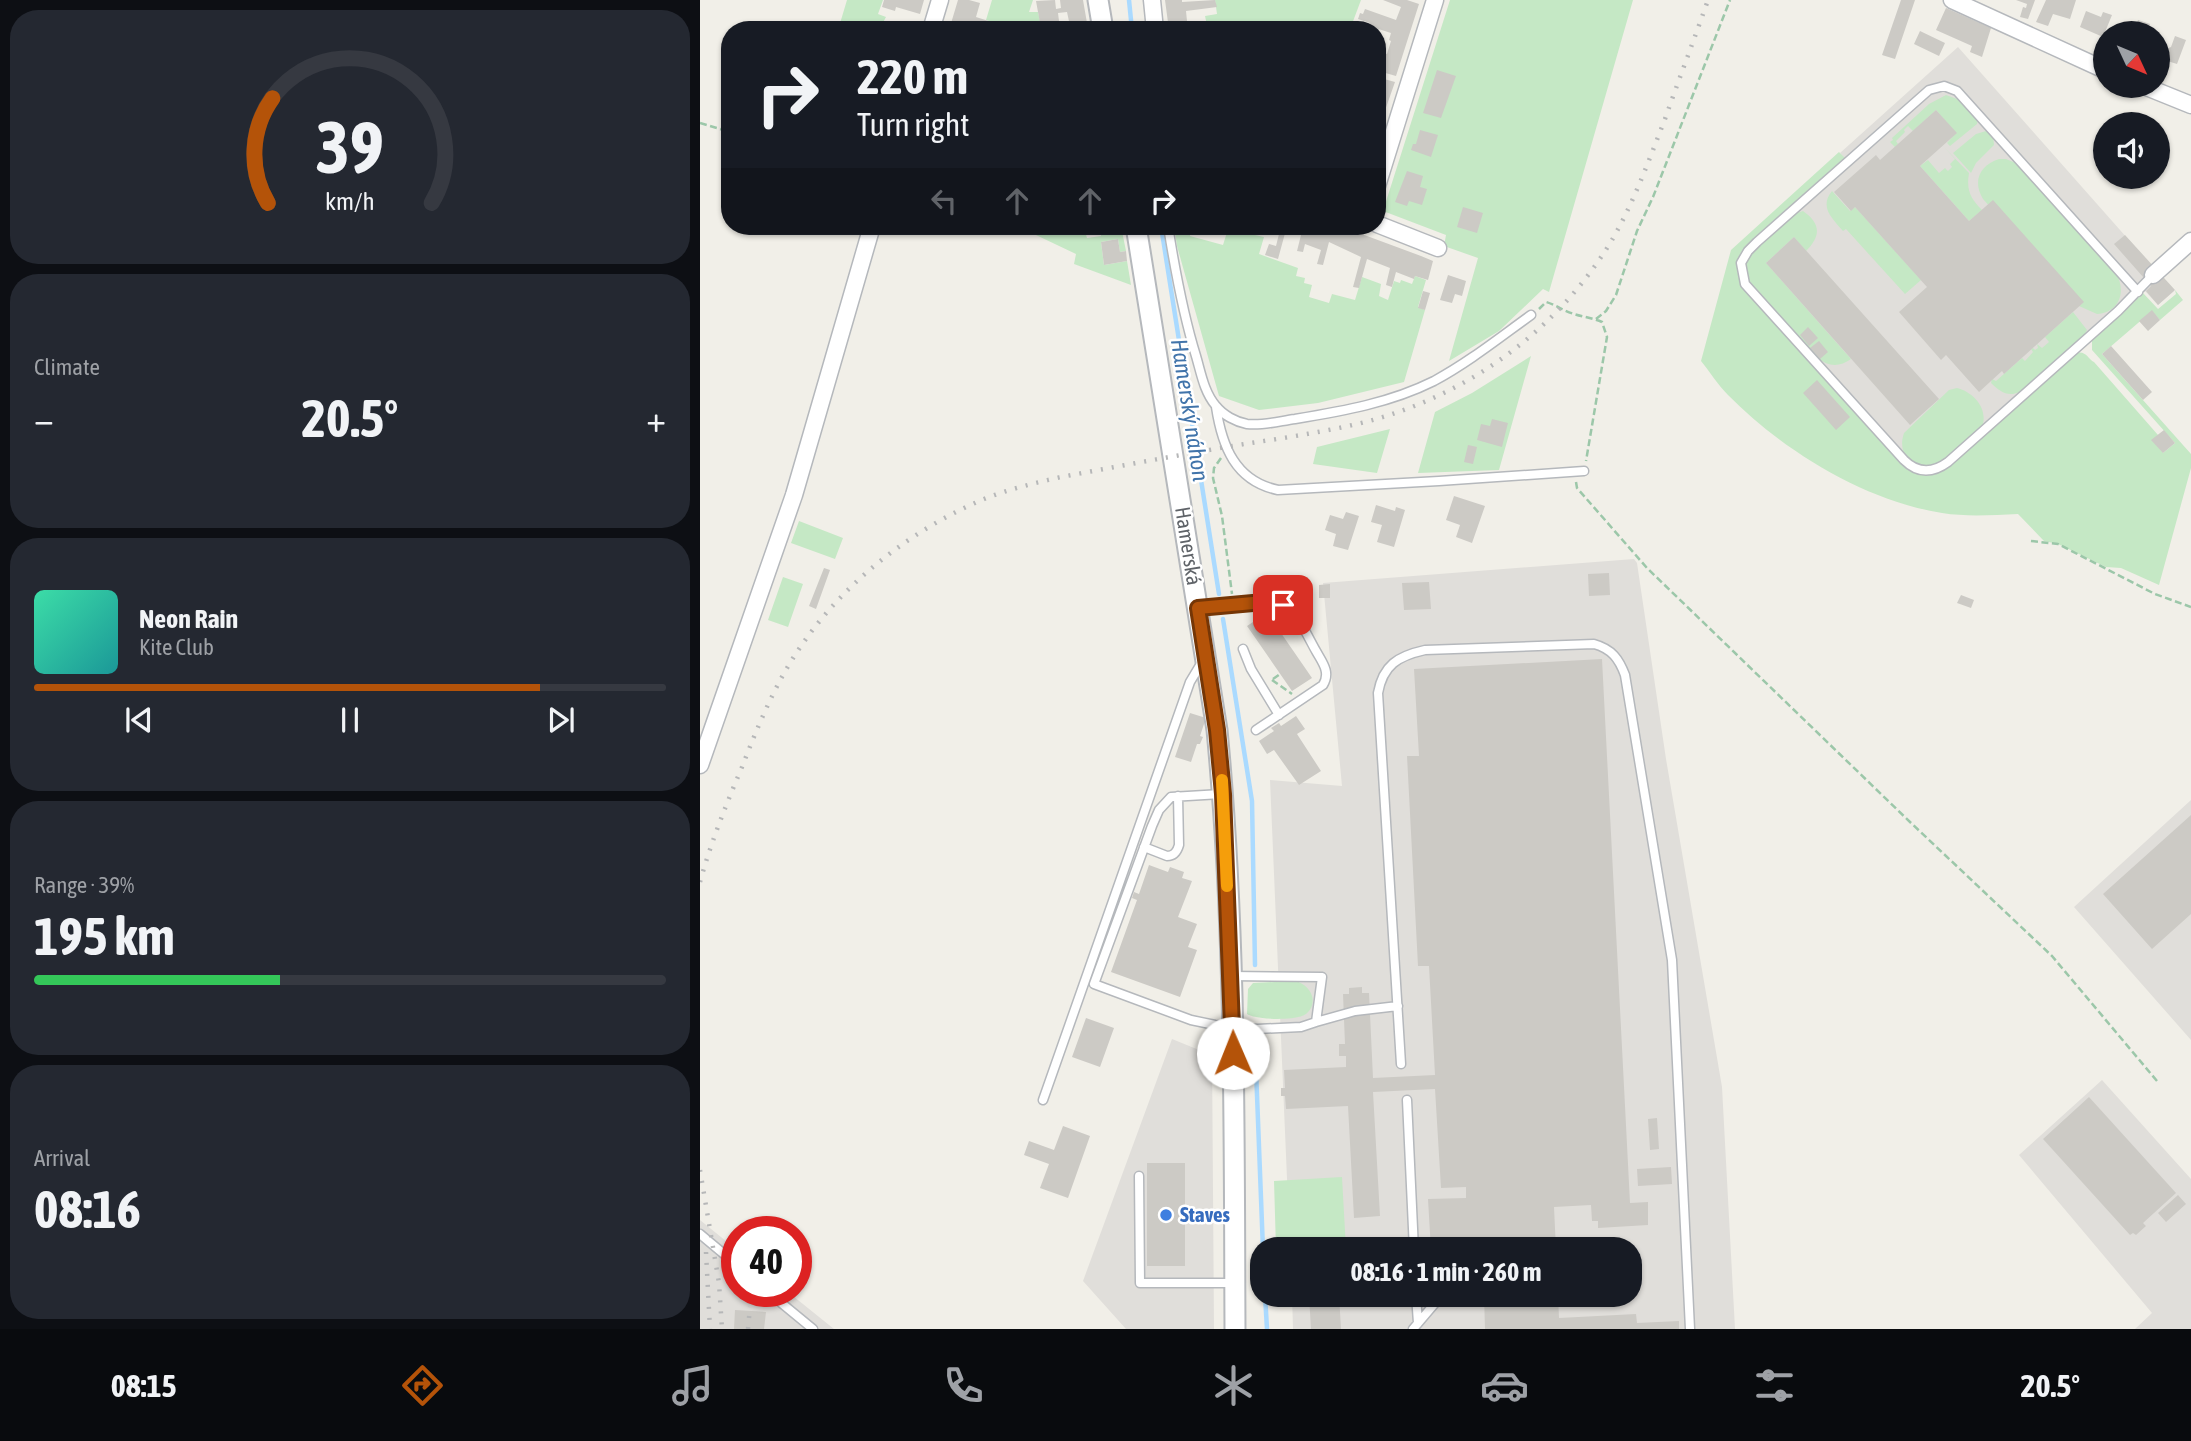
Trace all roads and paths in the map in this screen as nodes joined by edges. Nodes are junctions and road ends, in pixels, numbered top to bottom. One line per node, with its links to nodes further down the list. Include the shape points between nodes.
1 (940, 0): 7 (street)
2 (1098, 0): 8 (street)
3 (1152, 0): 9 (street)
4 (1435, 0): 15 (street)
5 (1730, 0): 25 (path, via 1616,295)
6 (1952, 0): 10 (street)
7 (934, 21)
8 (1102, 21)
9 (1154, 21)
10 (2093, 64)
11 (2170, 97): 12 (street)
12 (2191, 105)
13 (700, 123): 14 (path)
14 (721, 129)
15 (1386, 157)
16 (1386, 228): 21 (street)
17 (869, 235): 39 (street, via 794,495)
18 (1137, 235): 32 (street, Hamerská)
19 (1170, 235): 26 (lane, via 1191,341 1203,383)
20 (2191, 241): 22 (street)
21 (1438, 248)
22 (2153, 275): 23 (lane)
23 (2138, 292): 23 (lane, via 1948,462 1924,471 1904,460 1745,284 1741,263 1756,243 1880,132 1929,90 1944,86 1957,91)
24 (1531, 315): 25 (path, via 1546,302); 26 (lane, via 1453,370 1375,404 1257,424 1236,420)
25 (1596, 319): 28 (path, via 1602,322 1607,337)
26 (1216, 407): 27 (lane)
27 (1228, 451): 28 (lane, via 1251,480 1278,489); 30 (path, via 1217,462 1213,478)
28 (1579, 472): 50 (path, via 1577,488 1647,568 2052,956)
29 (2031, 541): 31 (path, via 2057,544 2155,594)
30 (1233, 604): 32 (lane); 36 (lane, via 1279,603 1300,622 1327,677)
31 (2191, 607)
32 (1198, 608): 34 (street, Hamerská)
33 (1243, 649): 37 (lane)
34 (1206, 657): 40 (street, Hamerská); 51 (lane, via 1190,681)
35 (1280, 674): 36 (path, via 1273,679)
36 (1298, 703): 37 (lane)
37 (1279, 715): 38 (lane)
38 (1256, 730)
39 (700, 765)
40 (1223, 794): 41 (lane); 44 (street, Hamerská)
41 (1178, 796): 42 (lane, via 1159,810); 42 (lane, via 1176,852 1167,856)
42 (1144, 847): 48 (lane, via 1094,984 1198,1022)
43 (1293, 964): 45 (lane)
44 (1231, 976): 45 (lane); 48 (street, Hamerská)
45 (1286, 976): 47 (lane, via 1322,974)
46 (1398, 1006): 47 (lane); 49 (lane); 64 (lane, via 1378,693 1381,678 1400,658 1425,650 1594,644 1609,650 1617,656 1625,676 1672,960)
47 (1316, 1022): 48 (lane, via 1301,1027)
48 (1233, 1027): 57 (street, Hamerská)
49 (1401, 1063)
50 (2157, 1081)
51 (1043, 1100)
52 (1407, 1100): 55 (lane)
53 (1139, 1176): 57 (lane, via 1140,1283)
54 (700, 1234): 56 (lane)
55 (1413, 1237)
56 (721, 1252)
57 (1235, 1283): 63 (street, Hamerská)
58 (786, 1307): 62 (lane)
59 (1416, 1307): 61 (lane)
60 (1432, 1307): 61 (lane)
61 (1415, 1326)
62 (813, 1329)
63 (1235, 1329)
64 (1690, 1329)

